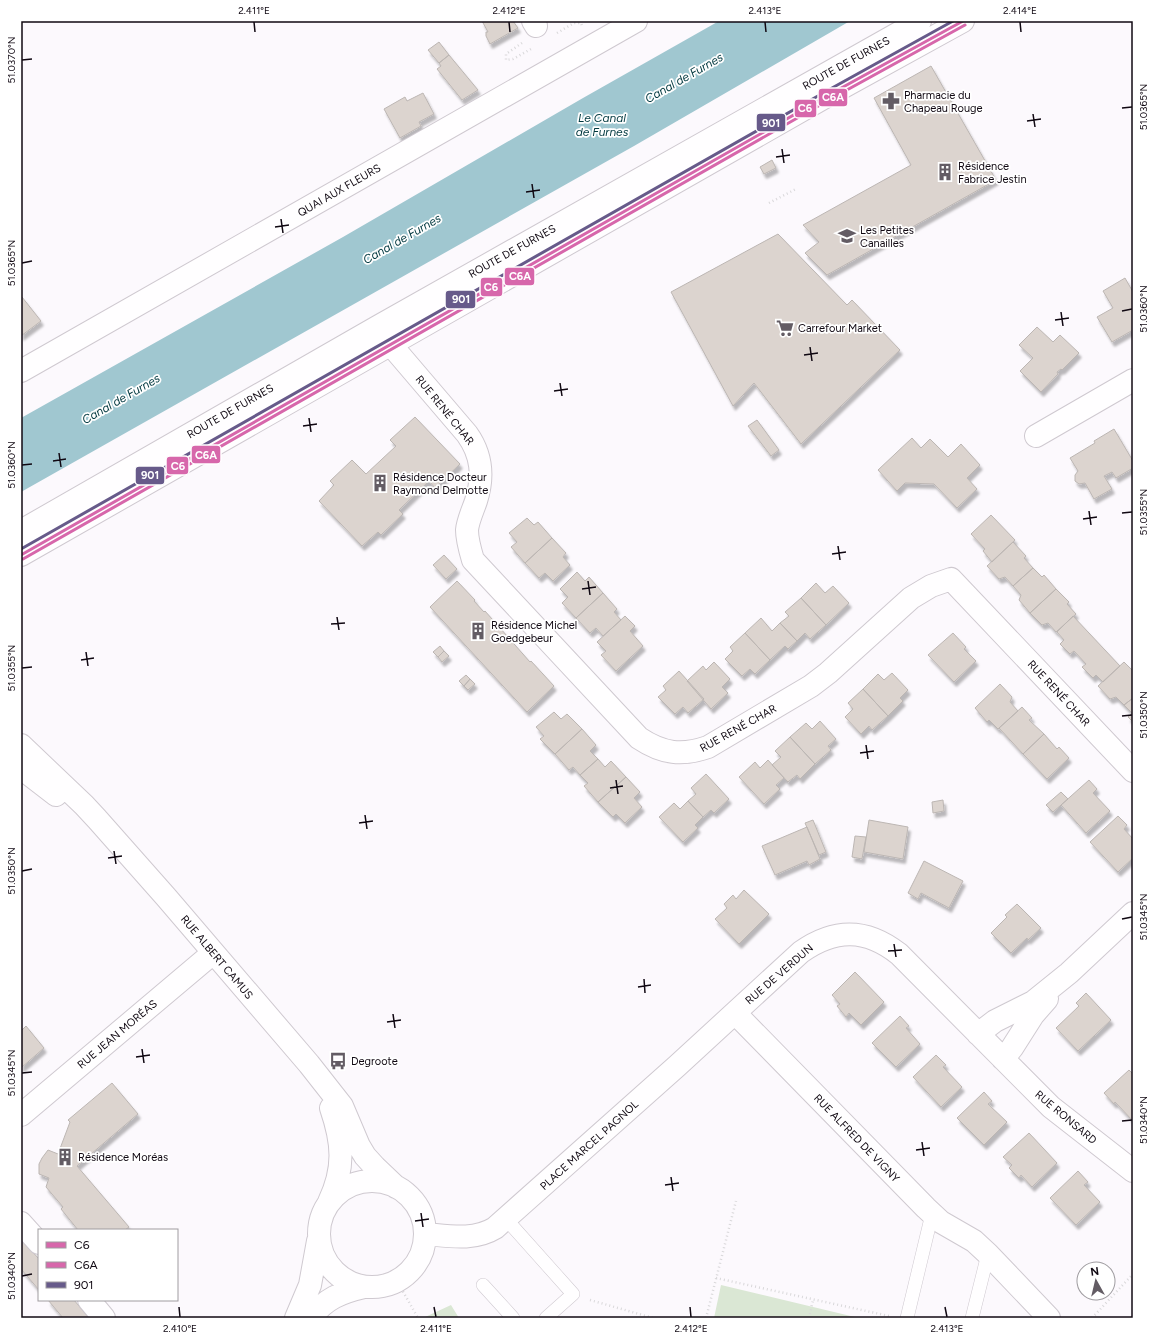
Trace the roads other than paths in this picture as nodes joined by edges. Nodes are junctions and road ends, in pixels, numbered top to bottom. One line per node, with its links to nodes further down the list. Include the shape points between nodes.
1 (920, 21): 4 (street, ROUTE DE FURNES)
2 (963, 21): 5 (street, ROUTE DE FURNES)
3 (628, 23): 6 (street, QUAI AUX FLEURS)
4 (379, 326): 5 (street, RUE RENÉ CHAR); 9 (street, ROUTE DE FURNES)
5 (391, 344): 10 (street, ROUTE DE FURNES); 13 (street, RUE RENÉ CHAR, via 477,449 480,485 467,529 474,560 647,744 677,753 708,747 811,686 911,598 931,586 951,579)
6 (21, 371)
7 (1133, 380): 8 (street)
8 (1036, 436)
9 (21, 531)
10 (21, 555)
11 (21, 745): 14 (street, RUE ALBERT CAMUS, via 84,805)
12 (21, 768): 14 (street, RUE ALBERT CAMUS)
13 (1133, 771)
14 (116, 841): 16 (street, RUE ALBERT CAMUS)
15 (1133, 913): 17 (street)
16 (213, 953): 21 (street, RUE ALBERT CAMUS); 22 (street, RUE JEAN MORÉAS)
17 (1070, 973): 19 (street, via 1033,1002 995,1021); 20 (street, via 1033,1015)
18 (735, 1013): 19 (street, RUE DE VERDUN, via 814,943 828,937 859,935 881,941 899,954); 26 (street, RUE ALFRED DE VIGNY); 27 (street, PLACE MARCEL PAGNOL)
19 (978, 1034): 20 (street, RUE DE VERDUN)
20 (1003, 1059): 23 (street, RUE RONSARD, via 1051,1107)
21 (317, 1076): 24 (street, RUE ALBERT CAMUS, via 334,1093 342,1106 365,1156); 25 (street, RUE ALBERT CAMUS, via 334,1116 341,1152 340,1176)
22 (21, 1115)
23 (1133, 1171)
24 (396, 1187): 25 (street, via 385,1182 360,1182 341,1190); 29 (street, via 418,1206)
25 (329, 1202): 30 (street, via 321,1217)
26 (932, 1214): 32 (street, RUE ALFRED DE VIGNY, via 941,1222 971,1238); 41 (lane)
27 (506, 1219): 29 (street, PLACE MARCEL PAGNOL, via 490,1231 476,1236); 40 (lane, via 573,1294)
28 (21, 1223): 31 (street)
29 (426, 1234): 34 (street, via 420,1258 410,1272 397,1282 381,1287)
30 (319, 1238): 34 (street, via 322,1255 334,1272 348,1282); 37 (street, via 311,1280)
31 (38, 1242)
32 (988, 1254): 42 (lane); 43 (street, RUE ALFRED DE VIGNY)
33 (483, 1285): 39 (lane)
34 (364, 1287): 38 (street, via 334,1296 322,1304)
35 (90, 1301): 36 (street)
36 (104, 1318)
37 (296, 1318)
38 (311, 1318)
39 (513, 1318)
40 (546, 1318)
41 (907, 1318)
42 (972, 1318)
43 (1049, 1318)

